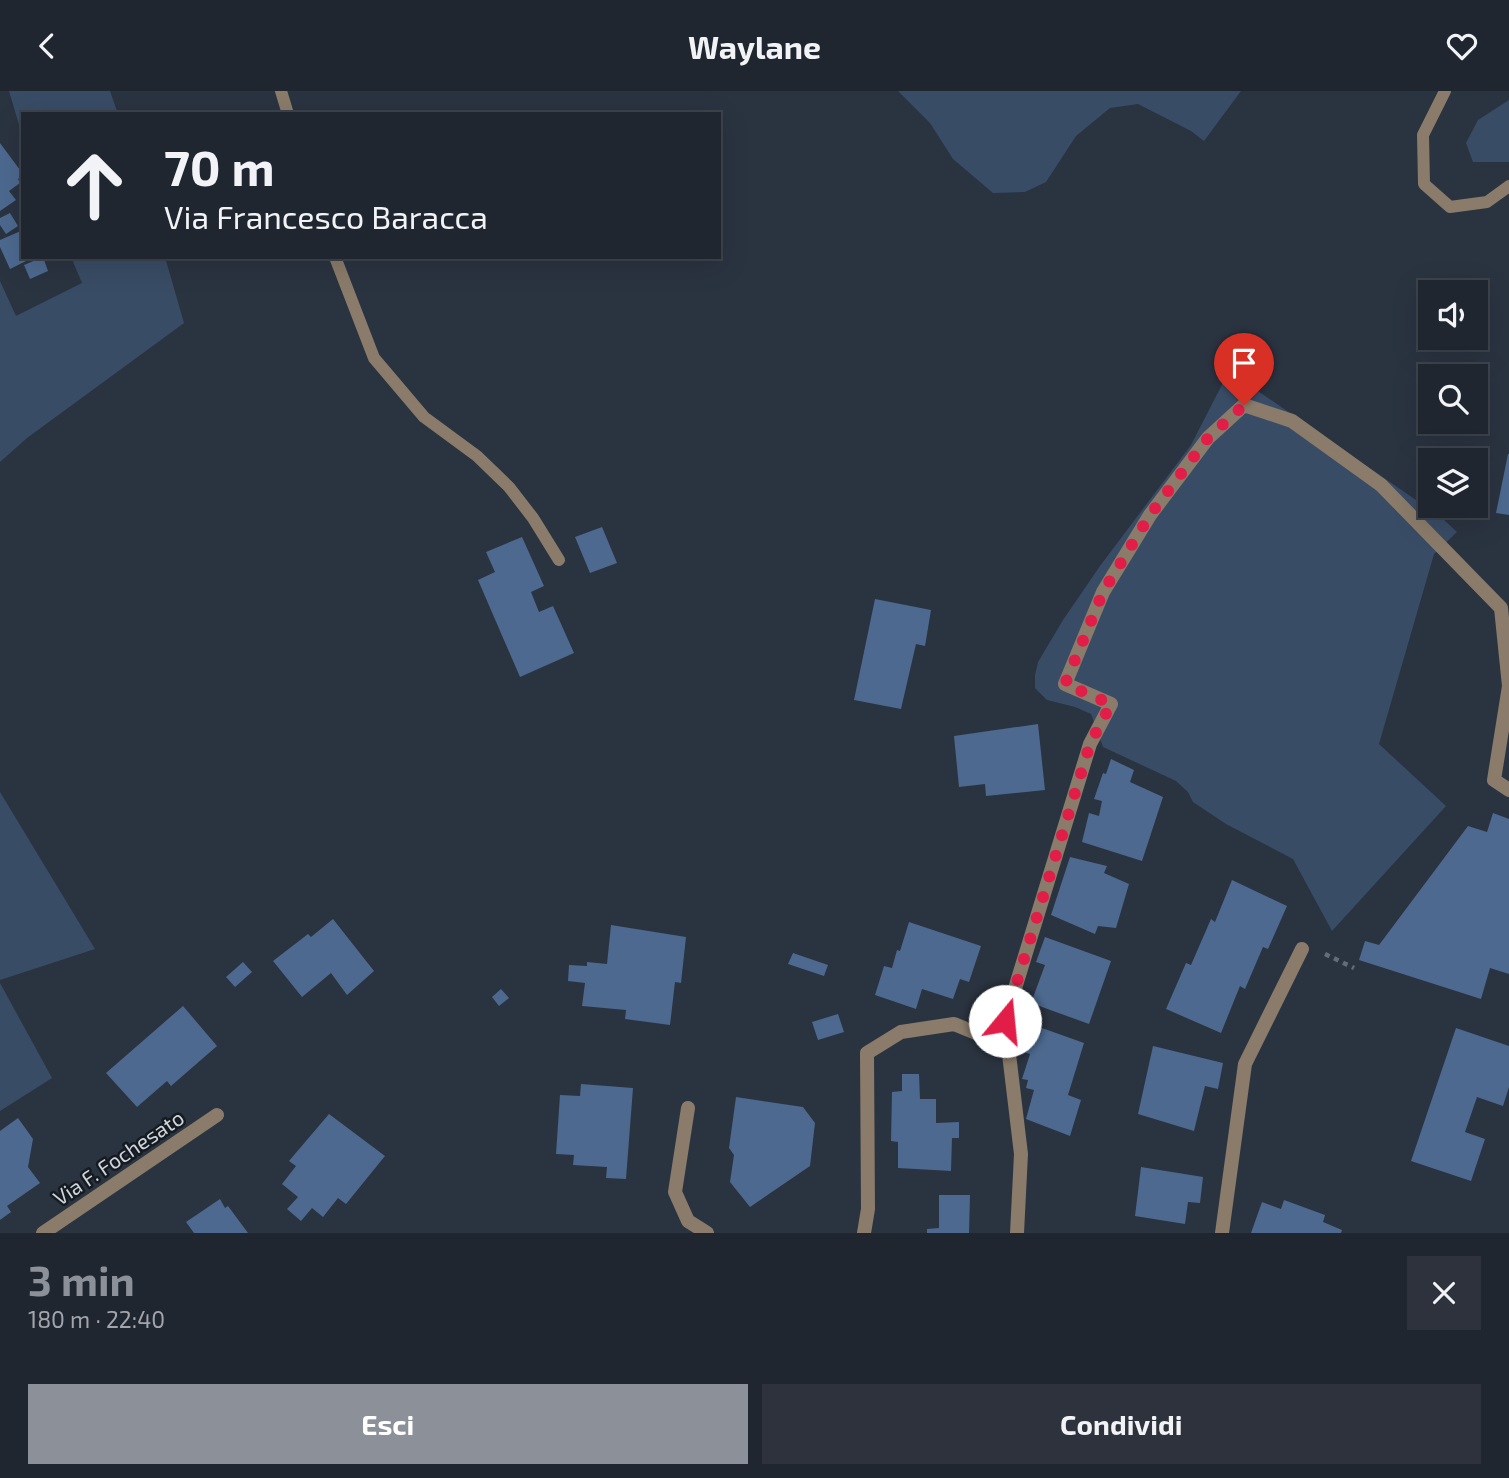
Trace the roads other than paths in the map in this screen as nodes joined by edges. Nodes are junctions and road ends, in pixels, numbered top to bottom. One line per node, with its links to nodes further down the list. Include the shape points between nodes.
1 (281, 91): 3 (lane)
2 (1445, 91): 4 (lane, via 1423,135 1424,184 1450,207 1488,202)
3 (287, 112)
4 (1509, 186)
5 (336, 259): 6 (lane, via 374,358 424,417 477,456 509,487)
6 (559, 560)
7 (1509, 790): 9 (street, via 1494,780 1509,685 1501,608 1381,485 1292,421 1244,405 1208,438 1150,515 1103,592 1065,684 1111,704 1090,744 1005,1021)
8 (1302, 949): 16 (street, via 1244,1064)
9 (1008, 1046): 14 (street, via 954,1024 901,1033 867,1053 868,1209); 15 (street, via 1021,1154)
10 (688, 1108): 13 (street, via 675,1192 688,1221)
11 (217, 1115): 12 (street, Via F. Fochesato)
12 (43, 1233)
13 (707, 1233)
14 (864, 1233)
15 (1017, 1233)
16 (1222, 1233)

